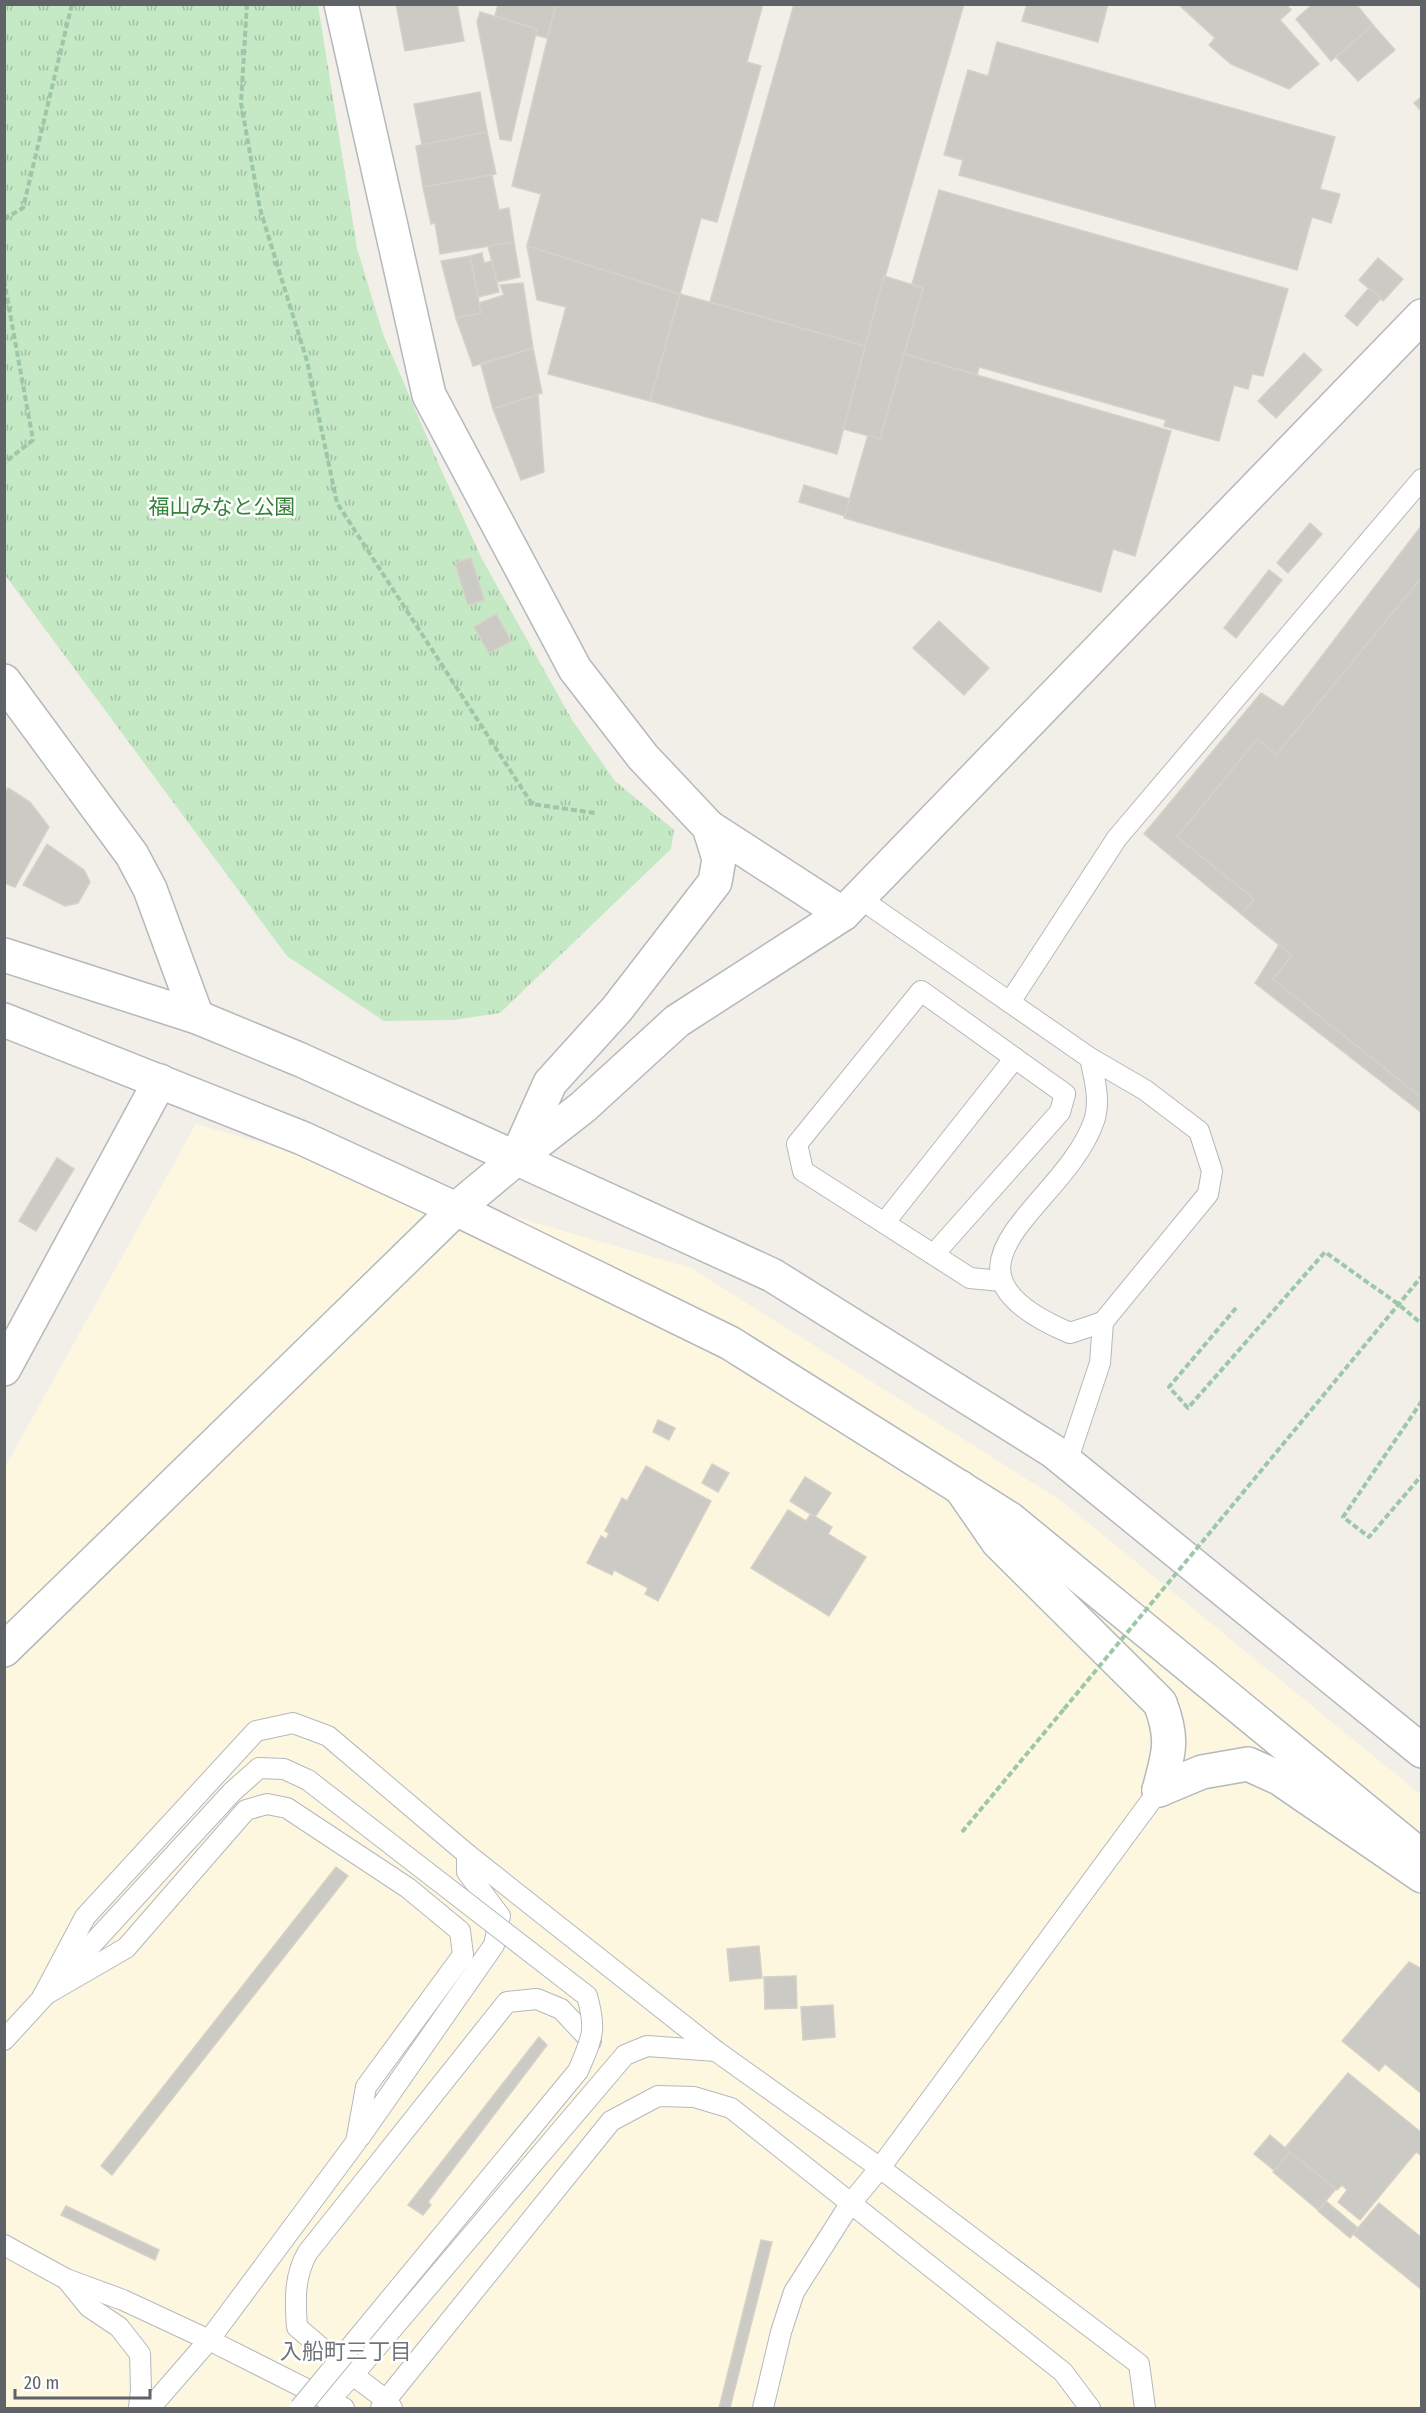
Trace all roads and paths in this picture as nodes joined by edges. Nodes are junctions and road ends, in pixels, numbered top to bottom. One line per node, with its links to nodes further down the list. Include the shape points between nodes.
1 (72, 4): 4 (path, via 23,208)
2 (248, 4): 10 (path, via 241,103 257,197 307,361 337,503 531,804)
3 (341, 4): 11 (street, via 429,395 575,669 643,757)
4 (4, 219)
5 (4, 280): 7 (path, via 33,440)
6 (1422, 316): 12 (street)
7 (4, 463)
8 (1422, 479): 14 (lane, via 1117,838)
9 (4, 681): 15 (street, via 132,855 150,889)
10 (595, 813)
11 (709, 827): 12 (street); 20 (street, via 719,859 715,882 617,1009 550,1083)
12 (850, 906): 14 (lane); 20 (street, via 676,1021 583,1107)
13 (4, 955): 15 (street)
14 (1010, 1002): 18 (lane)
15 (197, 1017): 20 (street, via 301,1060)
16 (5, 1020): 19 (street)
17 (1015, 1058): 22 (lane); 22 (lane, via 921,991 797,1143 803,1171); 23 (lane, via 1065,1094 1060,1112)
18 (1090, 1058): 25 (lane, via 1097,1090 1095,1119 1080,1149 1006,1244 999,1263); 28 (lane, via 1145,1090 1199,1131 1212,1171 1208,1194)
19 (160, 1081): 21 (street, via 302,1138); 30 (street)
20 (516, 1159): 21 (street); 32 (street, via 772,1275)
21 (456, 1209): 34 (street, via 730,1343); 35 (street)
22 (885, 1222): 23 (lane)
23 (934, 1254): 25 (lane, via 970,1278)
24 (1422, 1276): 26 (path, bridge)
25 (1001, 1281): 28 (lane, via 1011,1298 1040,1320 1070,1333)
26 (1398, 1304): 27 (path, via 1326,1252 1188,1408 1168,1387); 29 (path); 38 (path, bridge)
27 (1236, 1308)
28 (1103, 1322): 32 (lane, via 1100,1363)
29 (1422, 1324)
30 (4, 1369)
31 (1422, 1401): 33 (path, via 1343,1517 1369,1537)
32 (1067, 1462): 36 (street)
33 (1422, 1475)
34 (960, 1487): 37 (street, via 998,1542 1160,1703 1169,1727 1169,1755); 40 (street, via 1010,1519)
35 (4, 1650)
36 (1422, 1751)
37 (1159, 1790): 41 (street, via 1202,1772 1248,1764 1279,1778); 47 (lane)
38 (962, 1832)
39 (467, 1854): 42 (lane, via 328,1736 293,1723 256,1731 85,1917); 45 (lane); 46 (lane, via 467,1872 500,1916 494,1945)
40 (1422, 1857)
41 (1422, 1876)
42 (43, 1996): 43 (lane); 44 (lane, bridge, via 232,1792 259,1768 284,1769 308,1780 587,1996 594,2019); 46 (lane, via 126,1948 246,1810 267,1804 287,1809 408,1888 460,1931 463,1955 366,2087)
43 (4, 2040)
44 (591, 2041): 52 (lane, via 561,2009 537,1999 507,2002 300,2264 295,2302 297,2327); 57 (lane, bridge, via 578,2071)
45 (716, 2051): 47 (lane); 52 (lane, via 647,2046 625,2055)
46 (356, 2142): 51 (lane)
47 (880, 2168): 48 (lane); 60 (lane, via 1139,2364)
48 (849, 2204): 54 (lane, via 731,2108 694,2097 658,2096 611,2121); 58 (lane, via 794,2292); 59 (lane, via 1063,2372)
49 (4, 2245): 50 (lane)
50 (66, 2279): 51 (lane, via 123,2300); 55 (lane, via 89,2307 119,2327 140,2354)
51 (208, 2340): 53 (lane); 56 (lane)
52 (353, 2375): 53 (lane); 54 (lane)
53 (337, 2404)
54 (386, 2406)
55 (139, 2409)
56 (150, 2409)
57 (300, 2409)
58 (763, 2409)
59 (1090, 2409)
60 (1145, 2409)

